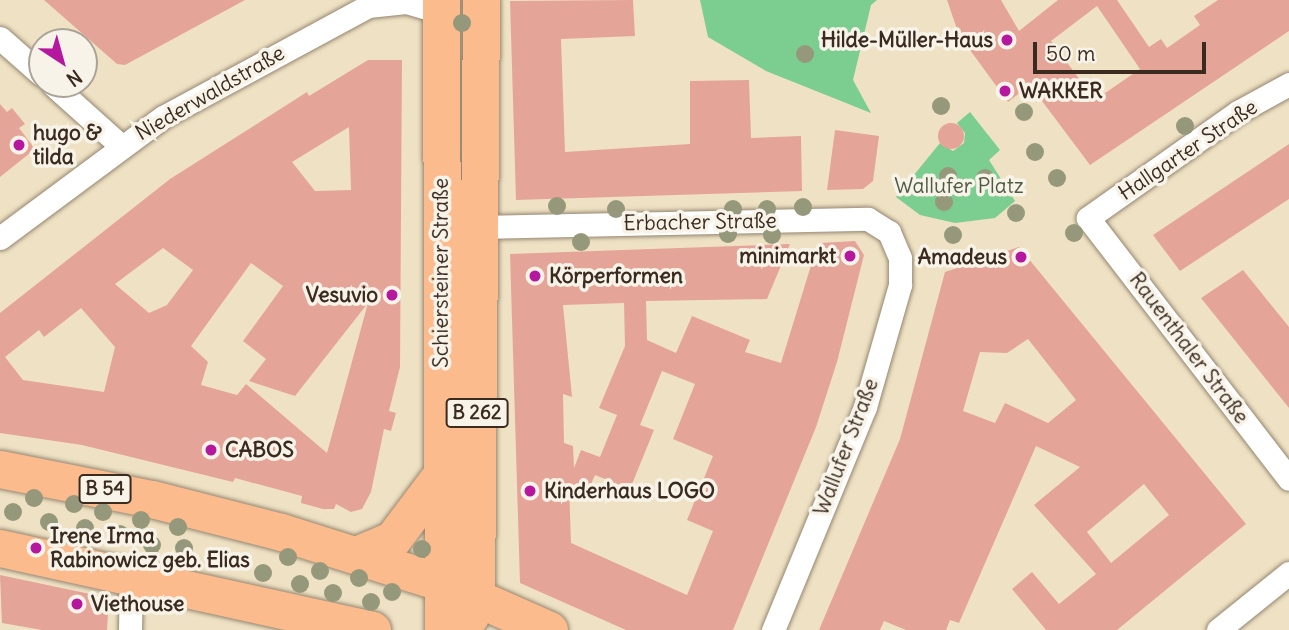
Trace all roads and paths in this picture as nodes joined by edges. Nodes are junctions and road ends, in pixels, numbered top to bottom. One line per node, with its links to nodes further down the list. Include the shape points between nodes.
1 (481, 0): 9 (main road, Schiersteiner Straße / B 262)
2 (441, 6): 7 (street, Niederwaldstraße, via 406,2 368,6); 13 (main road, Schiersteiner Straße / B 262)
3 (0, 37): 4 (street)
4 (28, 62)
5 (1289, 84): 8 (street, Hallgarter Straße, via 1238,112)
6 (68, 98): 7 (street)
7 (120, 145): 10 (street, Niederwaldstraße)
8 (1088, 218): 14 (street, Rauenthaler Straße)
9 (478, 227): 11 (street, Erbacher Straße, via 868,219 889,232); 20 (main road, Schiersteiner Straße / B 262)
10 (0, 237)
11 (900, 258): 27 (street, Wallufer Straße, via 900,285 865,407)
12 (0, 469): 16 (main road, B 54, via 175,504)
13 (441, 475): 16 (main road, via 392,540); 19 (main road, Schiersteiner Straße / B 262)
14 (1289, 479)
15 (0, 548): 18 (main road)
16 (356, 555): 19 (main road, B 54)
17 (1289, 573): 28 (street)
18 (131, 575): 21 (main road); 22 (street)
19 (443, 583): 20 (main road, B 54); 24 (main road, Schiersteiner Straße / B 262)
20 (476, 598): 25 (main road, via 470,616); 26 (main road, B 54)
21 (323, 625): 23 (main road)
22 (131, 630)
23 (372, 630)
24 (443, 630)
25 (454, 630)
26 (549, 630)
27 (773, 630)
28 (1218, 630)

